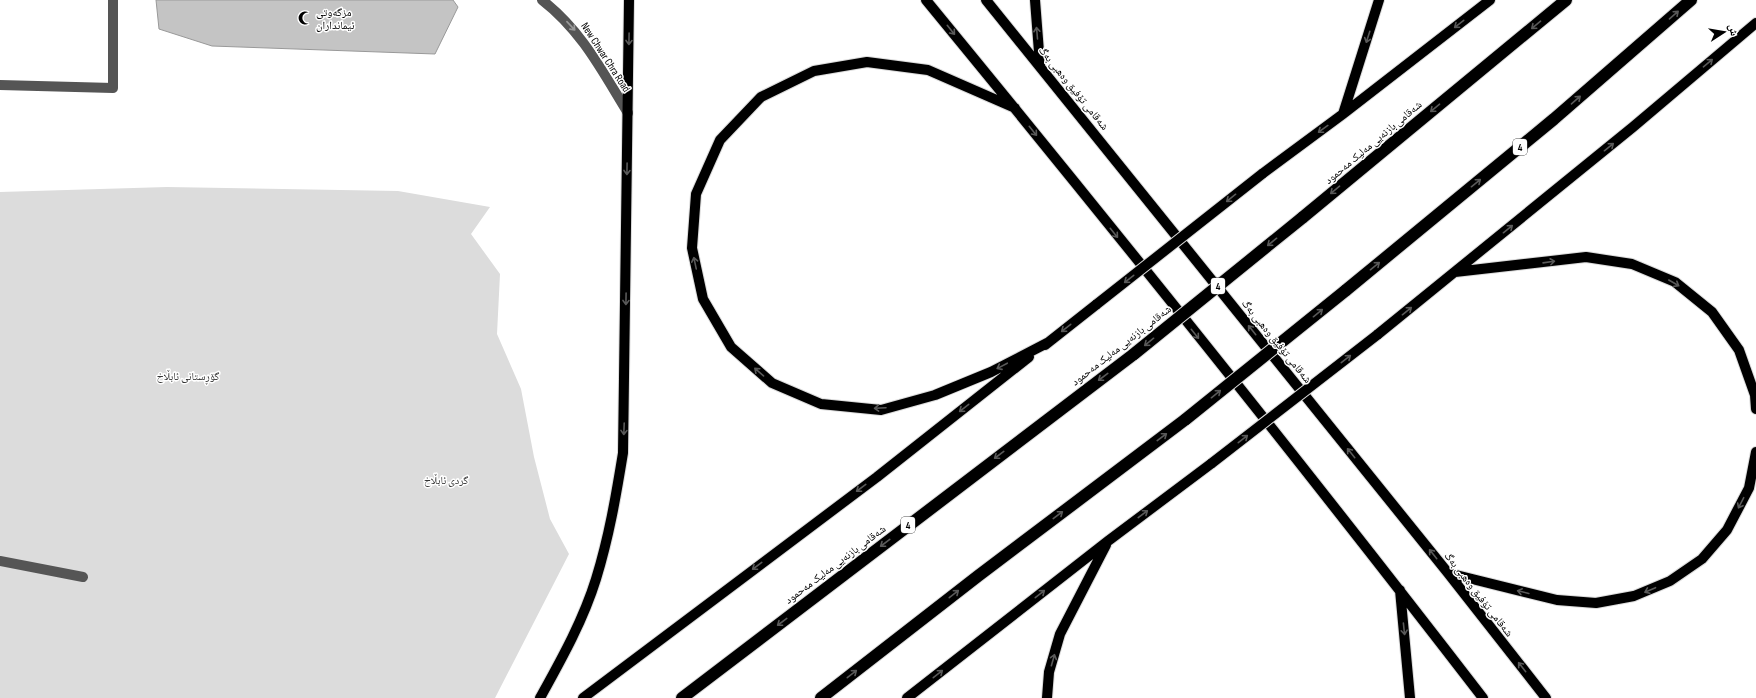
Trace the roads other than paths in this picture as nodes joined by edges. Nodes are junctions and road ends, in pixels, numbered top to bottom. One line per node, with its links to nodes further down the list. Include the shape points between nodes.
1 (113, 0): 13 (street, via 113,88)
2 (542, 0): 15 (street, New Chwar Chra Road, one-way to 15, via 574,28)
3 (629, 0): 15 (main road, one-way to 15)
4 (926, 0): 14 (main road, one-way to 14)
5 (986, 0): 12 (main road, شەقامی تۆفیق وەهبی بەگ)
6 (1035, 0): 12 (main road, one-way to 6)
7 (1379, 0): 16 (main road, one-way to 16)
8 (1490, 0): 16 (main road, one-way to 16)
9 (1566, 0): 28 (highway, شەقامی بازنەیی مەلیک مەحمود / 4, one-way to 28, bridge, via 1134,354)
10 (1691, 0): 29 (highway, 4, one-way to 10, bridge, via 1186,419 1554,119)
11 (1756, 23): 17 (main road, one-way to 11)
12 (1040, 65): 23 (main road, شەقامی تۆفیق وەهبی بەگ, one-way to 12)
13 (0, 85)
14 (1014, 108): 18 (main road, one-way to 14, via 991,372 935,395 881,410 821,404 772,383 731,347 703,299 692,248 696,194 720,140 761,97 814,71 867,62 928,70); 25 (main road, one-way to 25)
15 (628, 113): 26 (main road, one-way to 26, via 623,453 613,517 596,580 572,641)
16 (1343, 114): 18 (main road, one-way to 18, bridge, via 1262,174)
17 (1454, 272): 19 (main road, one-way to 19, via 1586,257 1632,264 1675,282 1712,312 1739,350 1755,395); 21 (main road, one-way to 17, bridge, via 1376,336)
18 (1049, 342): 27 (main road, one-way to 27, via 877,477)
19 (1756, 409)
20 (1756, 452): 23 (main road, one-way to 23, via 1749,488 1727,530 1702,559 1670,581 1634,596 1596,603 1557,600)
21 (1108, 541): 30 (main road, one-way to 21); 31 (main road, one-way to 21, via 1049,672 1060,634)
22 (0, 561): 24 (street)
23 (1448, 574): 34 (main road, شەقامی تۆفیق وەهبی بەگ, one-way to 23)
24 (84, 577)
25 (1400, 590): 32 (main road, one-way to 32); 33 (main road)
26 (540, 698)
27 (583, 698)
28 (682, 698)
29 (821, 698)
30 (907, 698)
31 (1048, 698)
32 (1410, 698)
33 (1483, 698)
34 (1546, 698)

